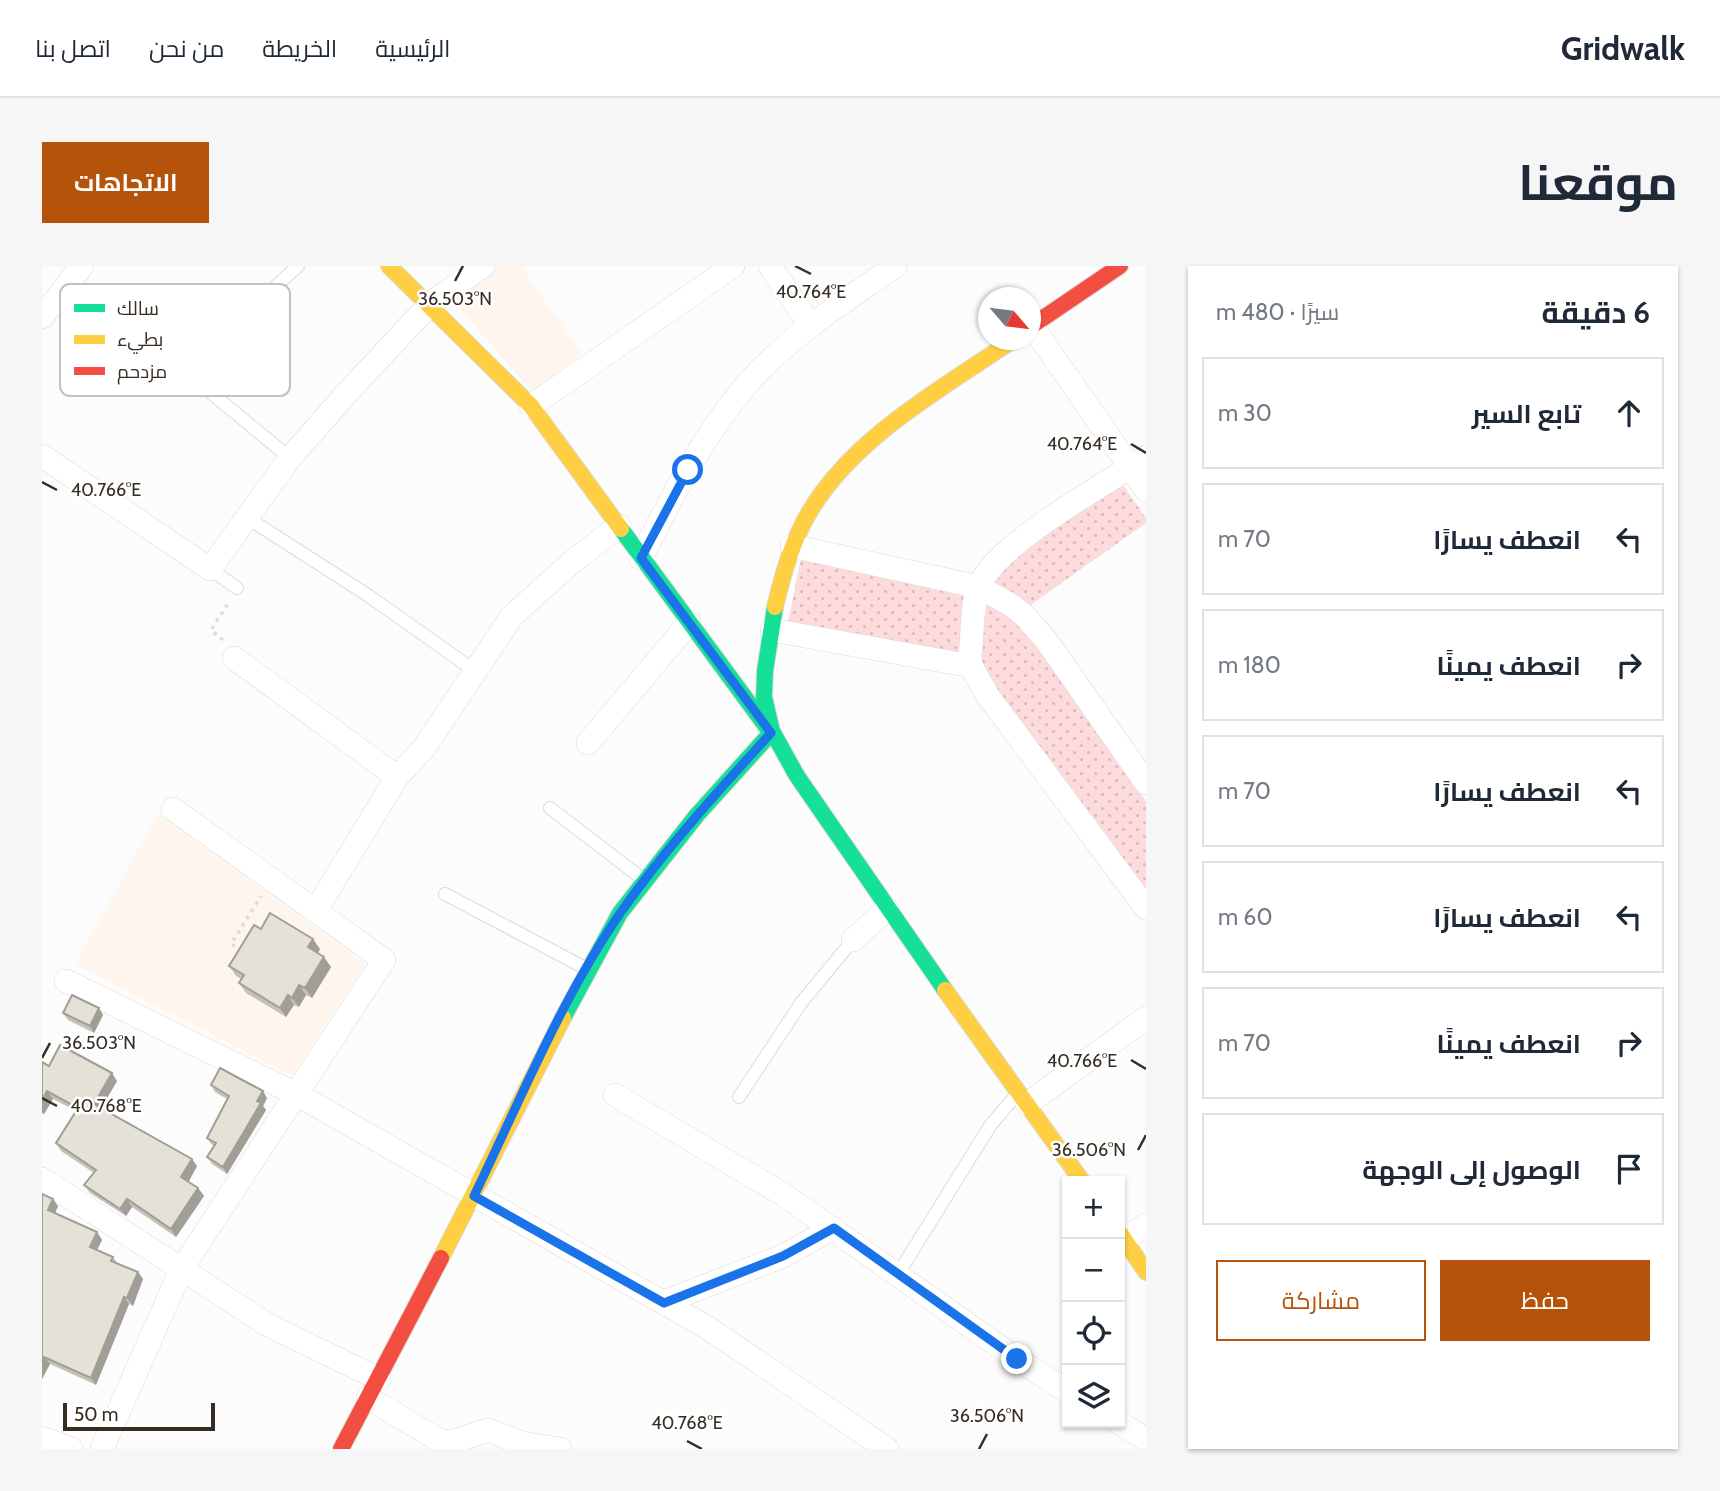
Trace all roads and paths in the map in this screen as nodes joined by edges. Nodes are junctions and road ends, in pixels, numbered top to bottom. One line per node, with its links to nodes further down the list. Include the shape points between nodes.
1 (82, 266): 9 (street)
2 (299, 266): 10 (lane)
3 (388, 266): 12 (street)
4 (483, 266): 12 (street)
5 (733, 266): 19 (street)
6 (770, 266): 15 (street)
7 (895, 266): 15 (street)
8 (1120, 266): 14 (street)
9 (68, 284)
10 (279, 284)
11 (60, 294): 13 (street)
12 (430, 304): 19 (street); 21 (street)
13 (42, 317)
14 (1041, 319)
15 (811, 326): 27 (street, via 757,374 728,408)
16 (1041, 339): 22 (street)
17 (999, 350): 26 (street, via 842,469 811,509)
18 (215, 396): 21 (lane)
19 (531, 406): 25 (street)
20 (42, 456): 28 (street)
21 (289, 458): 24 (street)
22 (1138, 462): 23 (street); 29 (street, via 1012,548)
23 (1146, 490)
24 (246, 517): 28 (street); 35 (lane)
25 (619, 526): 27 (street); 35 (street, via 512,616)
26 (792, 546): 29 (street); 32 (street)
27 (641, 558): 31 (street)
28 (210, 569): 30 (lane)
29 (979, 587): 34 (street); 39 (street, via 1034,625)
30 (237, 588): 33 (path, via 211,629 232,648)
31 (689, 623): 36 (street); 37 (street)
32 (772, 629): 34 (street); 36 (street, via 764,698)
33 (234, 658): 38 (street)
34 (971, 666): 45 (street, via 988,696)
35 (475, 671): 38 (street, via 424,748)
36 (771, 733): 43 (street, via 696,815); 46 (street)
37 (588, 743)
38 (397, 778): 47 (street)
39 (1146, 783)
40 (550, 808): 43 (lane)
41 (173, 809): 42 (street)
42 (271, 880): 47 (street); 49 (path, via 231,944)
43 (645, 881): 50 (street)
44 (445, 894): 50 (lane)
45 (1146, 908)
46 (887, 909): 48 (street); 56 (street)
47 (316, 910): 53 (street, via 384,960)
48 (853, 940): 55 (lane, via 801,1003)
49 (249, 955)
50 (587, 969): 59 (street)
51 (66, 981): 53 (street)
52 (1146, 1018): 56 (street)
53 (298, 1095): 59 (street); 64 (street)
54 (615, 1095): 61 (street)
55 (739, 1097)
56 (1023, 1098): 57 (street); 66 (lane, via 990,1126)
57 (1078, 1176)
58 (42, 1179): 64 (street)
59 (474, 1196): 67 (street); 69 (street)
60 (1146, 1225): 62 (street)
61 (834, 1228): 66 (street); 67 (street, via 783,1256)
62 (1125, 1235)
63 (1124, 1239): 65 (street)
64 (181, 1270): 69 (street); 74 (street)
65 (1146, 1272)
66 (898, 1274): 68 (street)
67 (664, 1303): 77 (street)
68 (1062, 1388)
69 (373, 1389): 75 (street); 76 (street, via 439,1440 452,1442 488,1430 522,1443)
70 (1125, 1427): 72 (street)
71 (42, 1438): 73 (street)
72 (1146, 1439)
73 (71, 1449)
74 (102, 1449)
75 (341, 1449)
76 (560, 1449)
77 (887, 1449)

